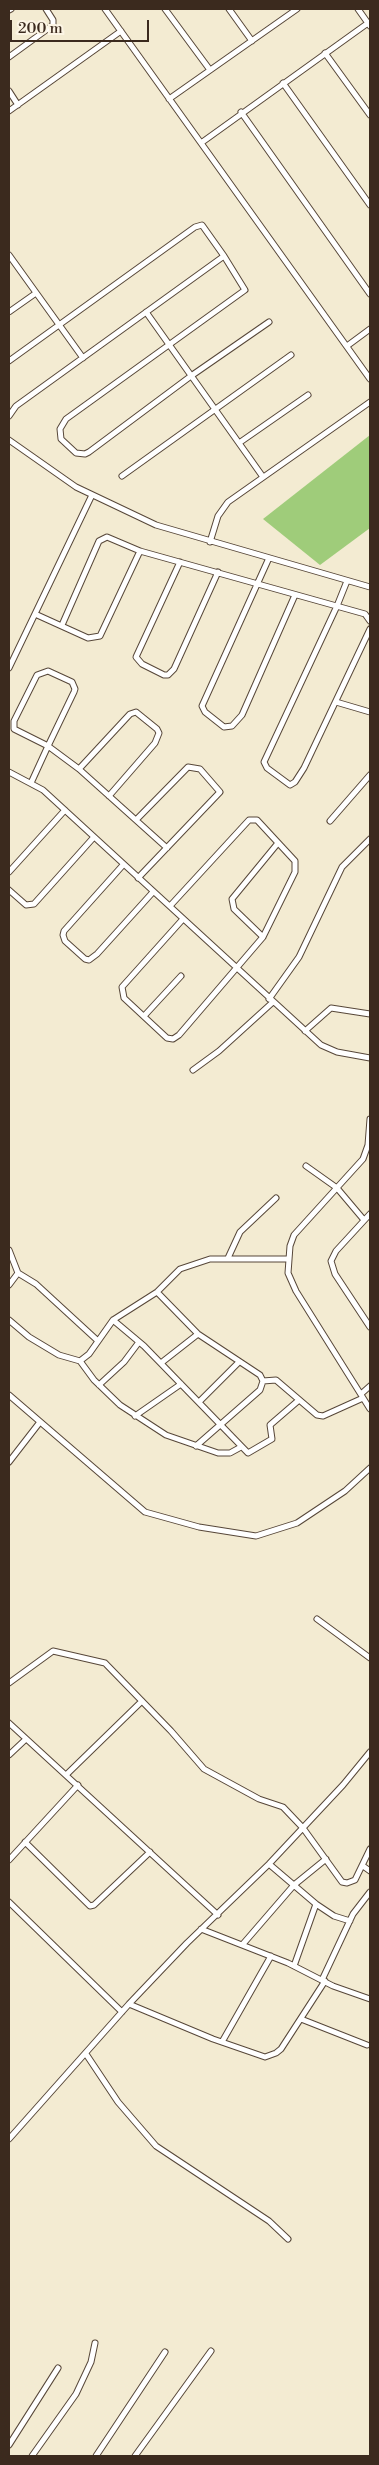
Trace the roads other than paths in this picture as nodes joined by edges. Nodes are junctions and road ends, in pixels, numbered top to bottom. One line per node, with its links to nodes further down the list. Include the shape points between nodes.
1 (46, 9): 11 (street, via 53,25)
2 (105, 9): 8 (street)
3 (165, 9): 12 (street)
4 (229, 9): 9 (street)
5 (294, 9): 9 (street)
6 (358, 9): 7 (street)
7 (369, 25): 10 (street)
8 (122, 31): 15 (street); 16 (street)
9 (252, 41): 12 (street)
10 (325, 53): 13 (street); 19 (street)
11 (9, 57)
12 (210, 70): 15 (street)
13 (282, 83): 18 (street); 21 (street)
14 (9, 91): 16 (street)
15 (169, 99): 20 (street)
16 (18, 105): 17 (street)
17 (9, 111)
18 (241, 112): 20 (street); 26 (street)
19 (370, 116)
20 (200, 143): 33 (street)
21 (370, 204)
22 (9, 255): 24 (street)
23 (224, 256): 28 (street); 30 (street, via 204,227 199,226); 32 (street, via 244,290)
24 (11, 262): 25 (street)
25 (36, 293): 27 (street); 30 (street)
26 (370, 294)
27 (9, 312)
28 (146, 312): 32 (street); 35 (street)
29 (269, 322): 37 (street)
30 (59, 325): 35 (street); 36 (street)
31 (370, 329): 33 (street)
32 (169, 345): 37 (street); 37 (street, via 66,420 60,429 61,439 76,453 85,454)
33 (347, 346): 38 (street)
34 (291, 355): 41 (street)
35 (83, 358): 42 (street, via 16,406)
36 (9, 361)
37 (191, 376): 41 (street)
38 (370, 379)
39 (308, 395): 44 (street)
40 (370, 402): 46 (street)
41 (215, 409): 44 (street); 45 (street)
42 (9, 416)
43 (9, 440): 47 (street)
44 (239, 443): 46 (street)
45 (122, 476)
46 (263, 477): 48 (street, via 224,506)
47 (92, 495): 48 (street, via 156,525); 58 (street)
48 (210, 542): 50 (street)
49 (140, 551): 51 (street); 60 (street, via 100,636 88,638); 60 (street, via 113,538 103,538)
50 (269, 558): 53 (street); 54 (street)
51 (180, 562): 52 (street); 52 (street, via 137,654 142,664 164,675 174,669)
52 (218, 572): 54 (street)
53 (347, 581): 55 (street); 57 (street)
54 (258, 583): 56 (street); 56 (street, via 202,706 224,727 232,726 242,715)
55 (370, 587)
56 (295, 595): 57 (street)
57 (338, 606): 59 (street, via 365,614); 65 (street, via 266,756 267,768 290,785 295,782)
58 (35, 614): 60 (street); 63 (street)
59 (370, 621)
60 (62, 625)
61 (370, 629): 65 (street)
62 (9, 650): 63 (street)
63 (16, 654): 64 (street)
64 (9, 668)
65 (336, 702): 66 (street)
66 (370, 712)
67 (48, 746): 67 (street, via 75,689 72,682 44,670 37,675 13,725 16,732); 68 (street); 71 (street)
68 (79, 769): 72 (street); 72 (street, via 130,714 136,712 157,729 159,733 155,743)
69 (9, 772): 71 (street)
70 (370, 775): 75 (street)
71 (31, 782): 73 (street)
72 (109, 796): 74 (street)
73 (65, 810): 76 (street); 81 (street)
74 (136, 820): 79 (street); 79 (street, via 184,770 192,766 200,769 219,794)
75 (330, 821)
76 (94, 837): 80 (street); 83 (street, via 34,904 26,905)
77 (370, 839): 90 (street, via 342,867 299,957)
78 (278, 843): 85 (street, via 257,820 244,823); 87 (street, via 295,861 296,868); 87 (street, via 232,899 234,910)
79 (167, 848): 82 (street)
80 (124, 865): 82 (street); 84 (street, via 62,935 85,960 97,954)
81 (9, 872)
82 (138, 878): 84 (street)
83 (9, 890)
84 (153, 892): 85 (street)
85 (170, 906): 86 (street)
86 (183, 919): 88 (street); 92 (street, via 122,987 124,998)
87 (263, 937): 88 (street)
88 (236, 969): 90 (street); 92 (street, via 179,1035 167,1038)
89 (181, 976): 92 (street)
90 (272, 1000): 93 (street); 95 (street, via 219,1051)
91 (370, 1014): 93 (street, via 331,1008)
92 (145, 1015)
93 (305, 1032): 94 (street, via 327,1049)
94 (370, 1058)
95 (193, 1070)
96 (370, 1119): 98 (street, via 366,1153)
97 (306, 1166): 98 (street)
98 (337, 1188): 101 (street); 104 (street, via 294,1235)
99 (276, 1198): 103 (street, via 240,1232)
100 (370, 1214): 101 (street)
101 (364, 1220): 110 (street, via 331,1261 335,1274)
102 (9, 1250): 105 (street)
103 (228, 1258): 104 (street); 107 (street, via 203,1261 180,1269)
104 (289, 1259): 122 (street, via 290,1280)
105 (18, 1273): 106 (street); 112 (street, via 36,1284)
106 (9, 1285)
107 (157, 1292): 109 (street); 111 (street)
108 (9, 1320): 114 (street, via 59,1355)
109 (114, 1320): 112 (street); 113 (street)
110 (370, 1327)
111 (198, 1334): 115 (street); 116 (street)
112 (98, 1342): 114 (street)
113 (140, 1342): 116 (street); 118 (street, via 124,1362)
114 (80, 1361): 118 (street)
115 (239, 1362): 117 (street, via 260,1375); 124 (street)
116 (161, 1363): 119 (street)
117 (263, 1381): 123 (street, via 276,1380); 128 (street, via 260,1390)
118 (99, 1384): 126 (street)
119 (180, 1384): 124 (street); 126 (street)
120 (370, 1386): 122 (street)
121 (9, 1395): 127 (street)
122 (362, 1396): 123 (street, via 323,1416); 125 (street)
123 (299, 1400): 130 (street, via 270,1424 272,1439 251,1453)
124 (198, 1402): 128 (street)
125 (370, 1409)
126 (135, 1416): 129 (street, via 166,1435)
127 (40, 1422): 131 (street); 132 (street, via 146,1512 240,1535 261,1535 297,1523 345,1491)
128 (219, 1423): 129 (street); 130 (street)
129 (196, 1446): 130 (street, via 218,1453)
130 (241, 1447)
131 (9, 1462)
132 (370, 1468)
133 (317, 1619): 134 (street)
134 (370, 1658)
135 (9, 1683): 136 (street, via 56,1650 105,1663)
136 (142, 1701): 141 (street); 143 (street, via 204,1769 259,1799 283,1807)
137 (9, 1722): 138 (street)
138 (26, 1739): 140 (street); 141 (street)
139 (370, 1752): 143 (street)
140 (9, 1755)
141 (66, 1775): 142 (street)
142 (78, 1785): 144 (street); 146 (street)
143 (303, 1828): 147 (street); 149 (street)
144 (25, 1842): 146 (street, via 90,1906); 148 (street)
145 (370, 1849): 150 (street)
146 (150, 1852): 156 (street)
147 (326, 1859): 150 (street, via 346,1883 355,1880); 152 (street)
148 (9, 1860)
149 (269, 1864): 152 (street); 156 (street)
150 (363, 1866): 151 (street)
151 (370, 1871)
152 (294, 1885): 155 (street); 159 (street)
153 (370, 1892): 157 (street)
154 (9, 1902): 165 (street)
155 (316, 1904): 157 (street, via 334,1916); 161 (street)
156 (218, 1915): 158 (street)
157 (350, 1921): 162 (street)
158 (201, 1929): 159 (street); 164 (street)
159 (243, 1944): 160 (street)
160 (271, 1956): 161 (street); 167 (street)
161 (294, 1966): 162 (street)
162 (323, 1981): 163 (street); 166 (street)
163 (370, 1999)
164 (129, 2004): 165 (street); 167 (street)
165 (122, 2012): 169 (street)
166 (301, 2019): 167 (street, via 281,2049 271,2056 265,2057); 168 (street)
167 (222, 2042)
168 (367, 2045)
169 (86, 2054): 170 (street); 171 (street, via 118,2102 156,2146 269,2221)
170 (9, 2139)
171 (288, 2239)
172 (95, 2343): 177 (street, via 91,2362 76,2394)
173 (211, 2351): 179 (street)
174 (166, 2352): 178 (street)
175 (58, 2368): 176 (street)
176 (9, 2445)
177 (32, 2456)
178 (96, 2456)
179 (135, 2456)

